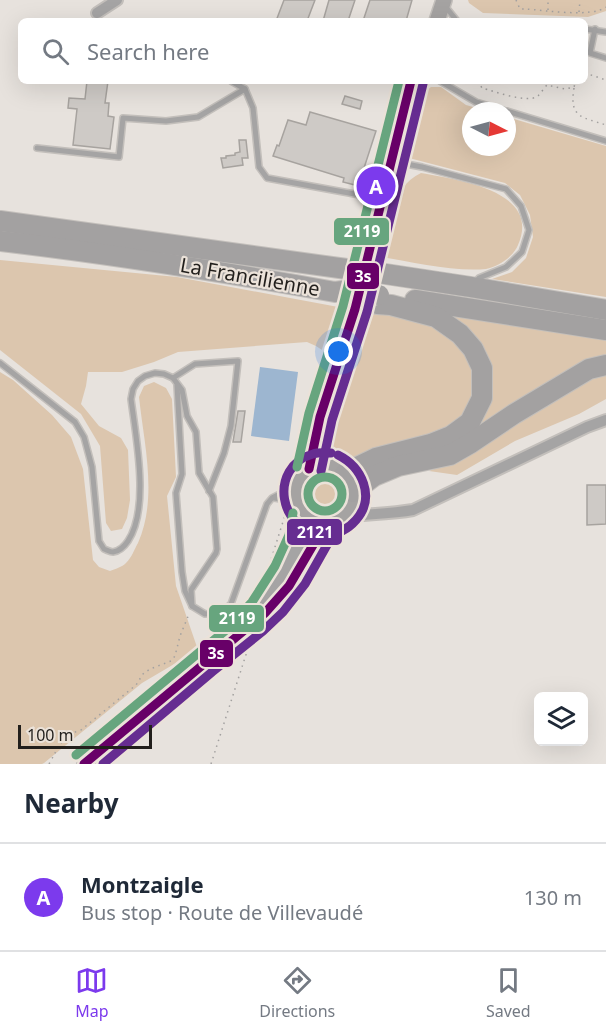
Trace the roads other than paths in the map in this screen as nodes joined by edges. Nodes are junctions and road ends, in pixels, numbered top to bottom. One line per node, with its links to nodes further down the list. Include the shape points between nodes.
1 (117, 0): 3 (street)
2 (440, 1): 4 (main road); 5 (main road); 6 (lane)
3 (97, 13)
4 (429, 18)
5 (437, 18)
6 (454, 18)
7 (588, 29): 8 (lane)
8 (595, 30): 9 (lane); 10 (lane, via 590,53)
9 (606, 32)
10 (606, 58)
11 (236, 84): 15 (lane)
12 (410, 84): 21 (main road)
13 (418, 84): 20 (main road)
14 (445, 84): 16 (lane)
15 (245, 89): 19 (lane, via 198,117 166,121 123,118 118,157); 21 (lane, via 253,108 259,167 267,178)
16 (476, 102)
17 (516, 114): 18 (lane)
18 (606, 141)
19 (37, 148)
20 (399, 162): 21 (main road, via 373,251); 24 (lane, via 506,189 521,206 529,230 522,252 506,267 479,278)
21 (382, 199)
22 (0, 221): 24 (highway, La Francilienne, bridge)
23 (0, 241): 25 (highway, La Francilienne, via 205,269)
24 (471, 287): 26 (highway, La Francilienne)
25 (358, 300): 27 (highway, La Francilienne); 34 (main road, via 320,417); 35 (main road, via 349,357 324,446); 35 (highway, via 436,317 460,334 482,368 482,398 470,422 451,436)
26 (606, 310)
27 (606, 330)
28 (0, 363): 30 (lane, via 75,422 84,437 92,467 99,541 104,549 114,552 123,548 132,535 138,514 140,487 133,389 138,381 155,373)
29 (606, 365): 38 (highway, via 588,369 450,455 398,466 374,476)
30 (175, 381): 32 (lane, via 182,390); 33 (lane); 37 (lane, via 195,364 238,361 231,426)
31 (606, 420): 41 (street, via 413,510)
32 (190, 423): 33 (lane); 37 (lane, via 196,432 199,473)
33 (180, 426): 44 (lane, via 182,474 176,493 182,572)
34 (310, 462): 35 (main road); 36 (main road)
35 (338, 469): 38 (main road, via 349,478)
36 (294, 486): 39 (lane); 40 (main road)
37 (209, 490): 44 (lane, via 213,496 217,549 191,590)
38 (353, 496): 41 (street); 42 (main road)
39 (272, 498): 40 (lane); 44 (lane, via 231,604 221,613 205,614)
40 (297, 507): 43 (main road, via 311,519); 45 (street, via 301,539 286,572)
41 (367, 513): 42 (street)
42 (342, 517): 43 (main road)
43 (326, 523): 45 (street, via 285,592)
44 (192, 606)
45 (244, 633): 46 (street)
46 (84, 764)

